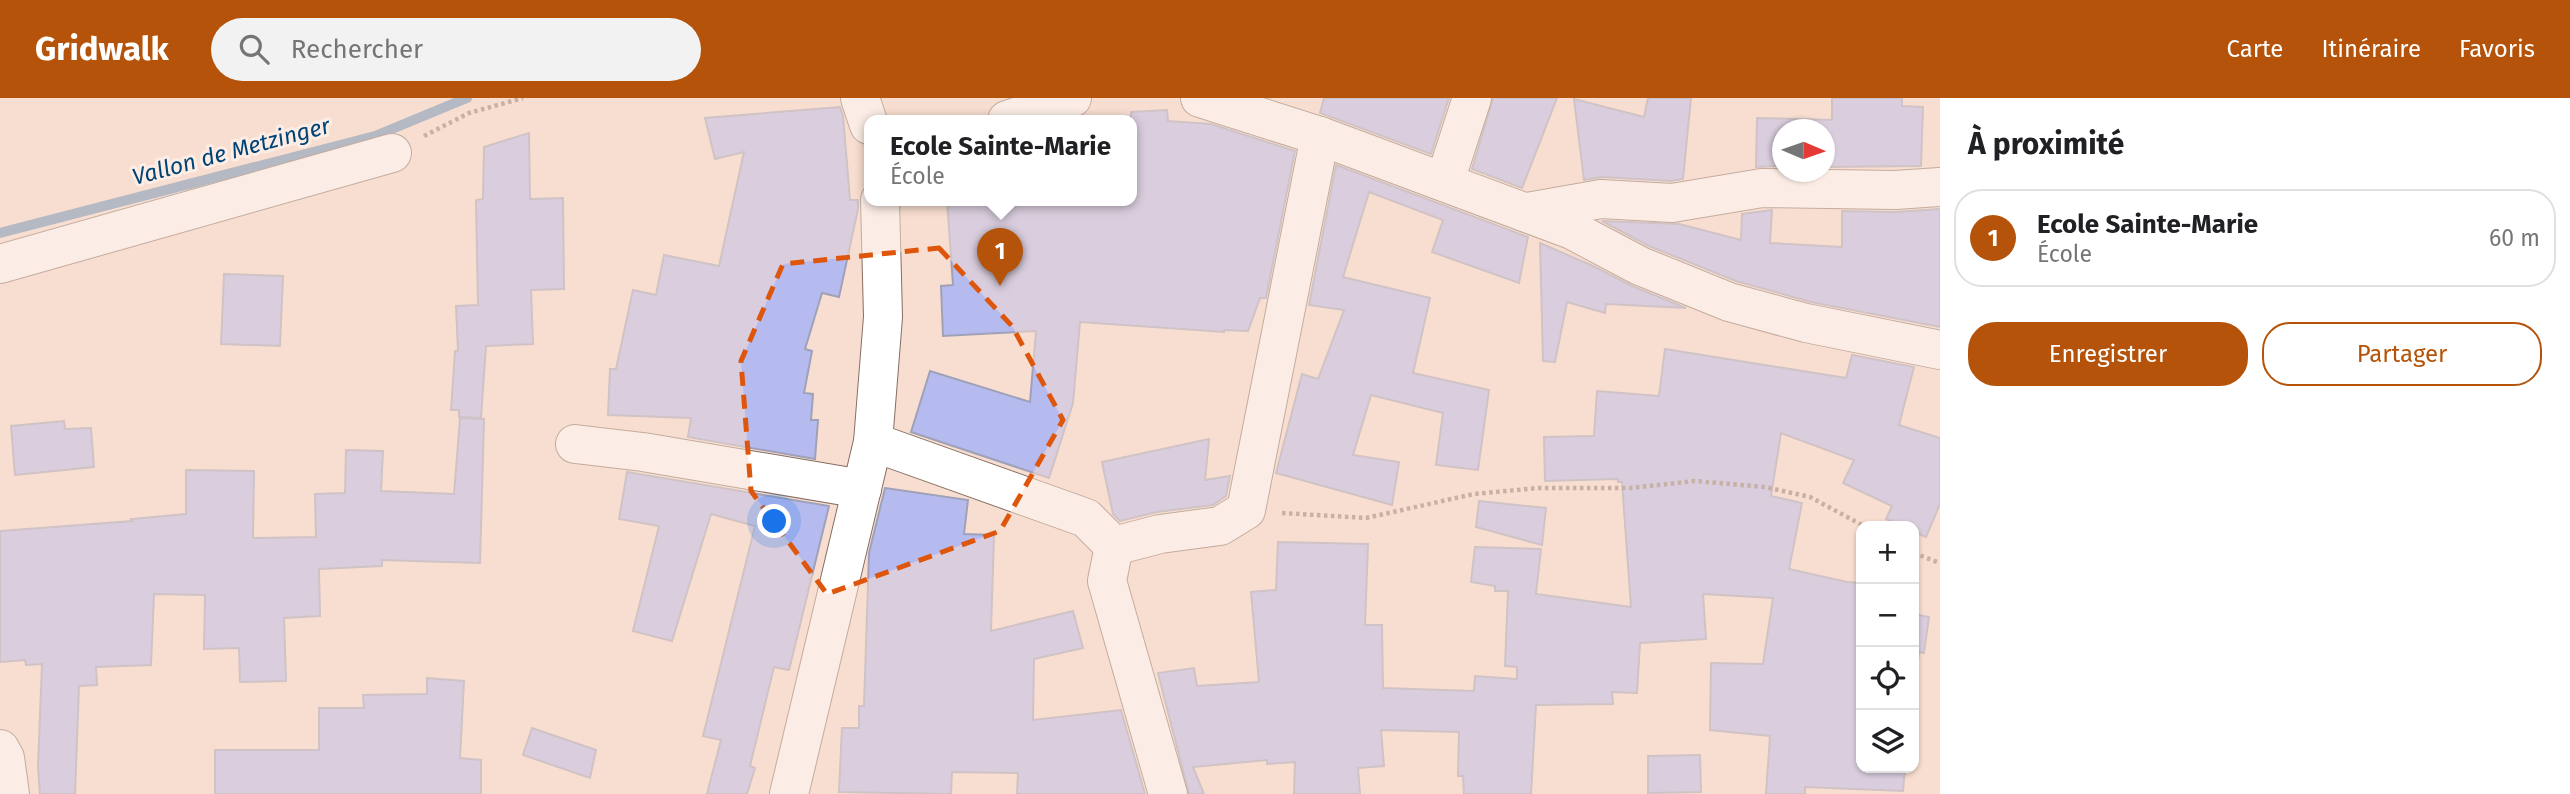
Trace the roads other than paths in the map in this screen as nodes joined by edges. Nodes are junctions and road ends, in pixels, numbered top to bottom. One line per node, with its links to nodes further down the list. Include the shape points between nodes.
1 (860, 98): 5 (street)
2 (1072, 98): 6 (street)
3 (1200, 98): 7 (street)
4 (1472, 98): 9 (street)
5 (866, 115)
6 (1022, 115)
7 (1320, 136): 9 (street); 18 (street, via 1246,510 1220,526)
8 (392, 153): 13 (street)
9 (1444, 181): 12 (street)
10 (1940, 187): 12 (street, via 1762,188 1672,203 1601,199)
11 (880, 206): 15 (street, via 883,317)
12 (1525, 212): 14 (street, via 1729,302)
13 (0, 264)
14 (1940, 350)
15 (873, 442): 17 (street); 18 (street, via 1087,517)
16 (575, 444): 17 (street)
17 (862, 489): 21 (street)
18 (1114, 546): 22 (street, via 1107,581)
19 (0, 749): 20 (street)
20 (10, 794)
21 (789, 794)
22 (1168, 794)

